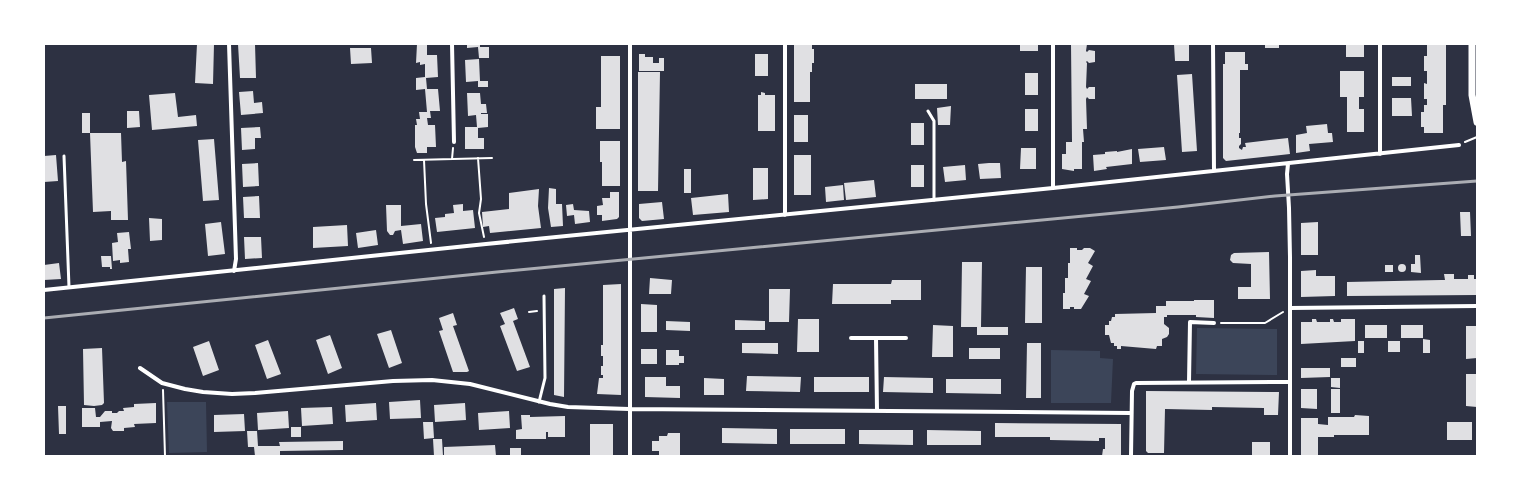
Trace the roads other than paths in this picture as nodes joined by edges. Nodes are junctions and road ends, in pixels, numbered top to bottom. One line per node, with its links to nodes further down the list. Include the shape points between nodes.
1 (229, 44): 21 (street, via 236,259)
2 (452, 44): 11 (street)
3 (630, 44): 20 (street)
4 (785, 44): 19 (street)
5 (1053, 44): 17 (street)
6 (1213, 44): 16 (street)
7 (1380, 44): 13 (street)
8 (1472, 44): 10 (street, via 1472,95)
9 (928, 111): 18 (lane, via 934,121)
10 (1477, 122)
11 (454, 142)
12 (1459, 145): 13 (street)
13 (1380, 154): 15 (street)
14 (64, 156): 22 (lane)
15 (1288, 164): 16 (street); 26 (street)
16 (1214, 171): 17 (street)
17 (1053, 188): 18 (street)
18 (934, 200): 19 (street)
19 (785, 214): 20 (street)
20 (629, 230): 21 (street); 35 (street)
21 (234, 271): 22 (street)
22 (69, 288): 23 (street)
23 (44, 290)
24 (544, 296): 34 (lane, via 545,378)
25 (1477, 306): 26 (street)
26 (1290, 308): 33 (street)
27 (1214, 323): 32 (street, via 1190,322)
28 (851, 338): 29 (street)
29 (876, 338): 30 (street); 36 (street)
30 (906, 338)
31 (140, 368): 34 (street, via 162,383 197,391 232,394 432,380 470,384)
32 (1189, 382): 33 (street); 37 (street, via 1134,384)
33 (1289, 382): 40 (street)
34 (539, 402): 35 (street, via 568,407)
35 (629, 409): 36 (street); 38 (street)
36 (876, 411): 37 (street)
37 (1131, 413): 39 (street)
38 (630, 456)
39 (1131, 456)
40 (1290, 456)

